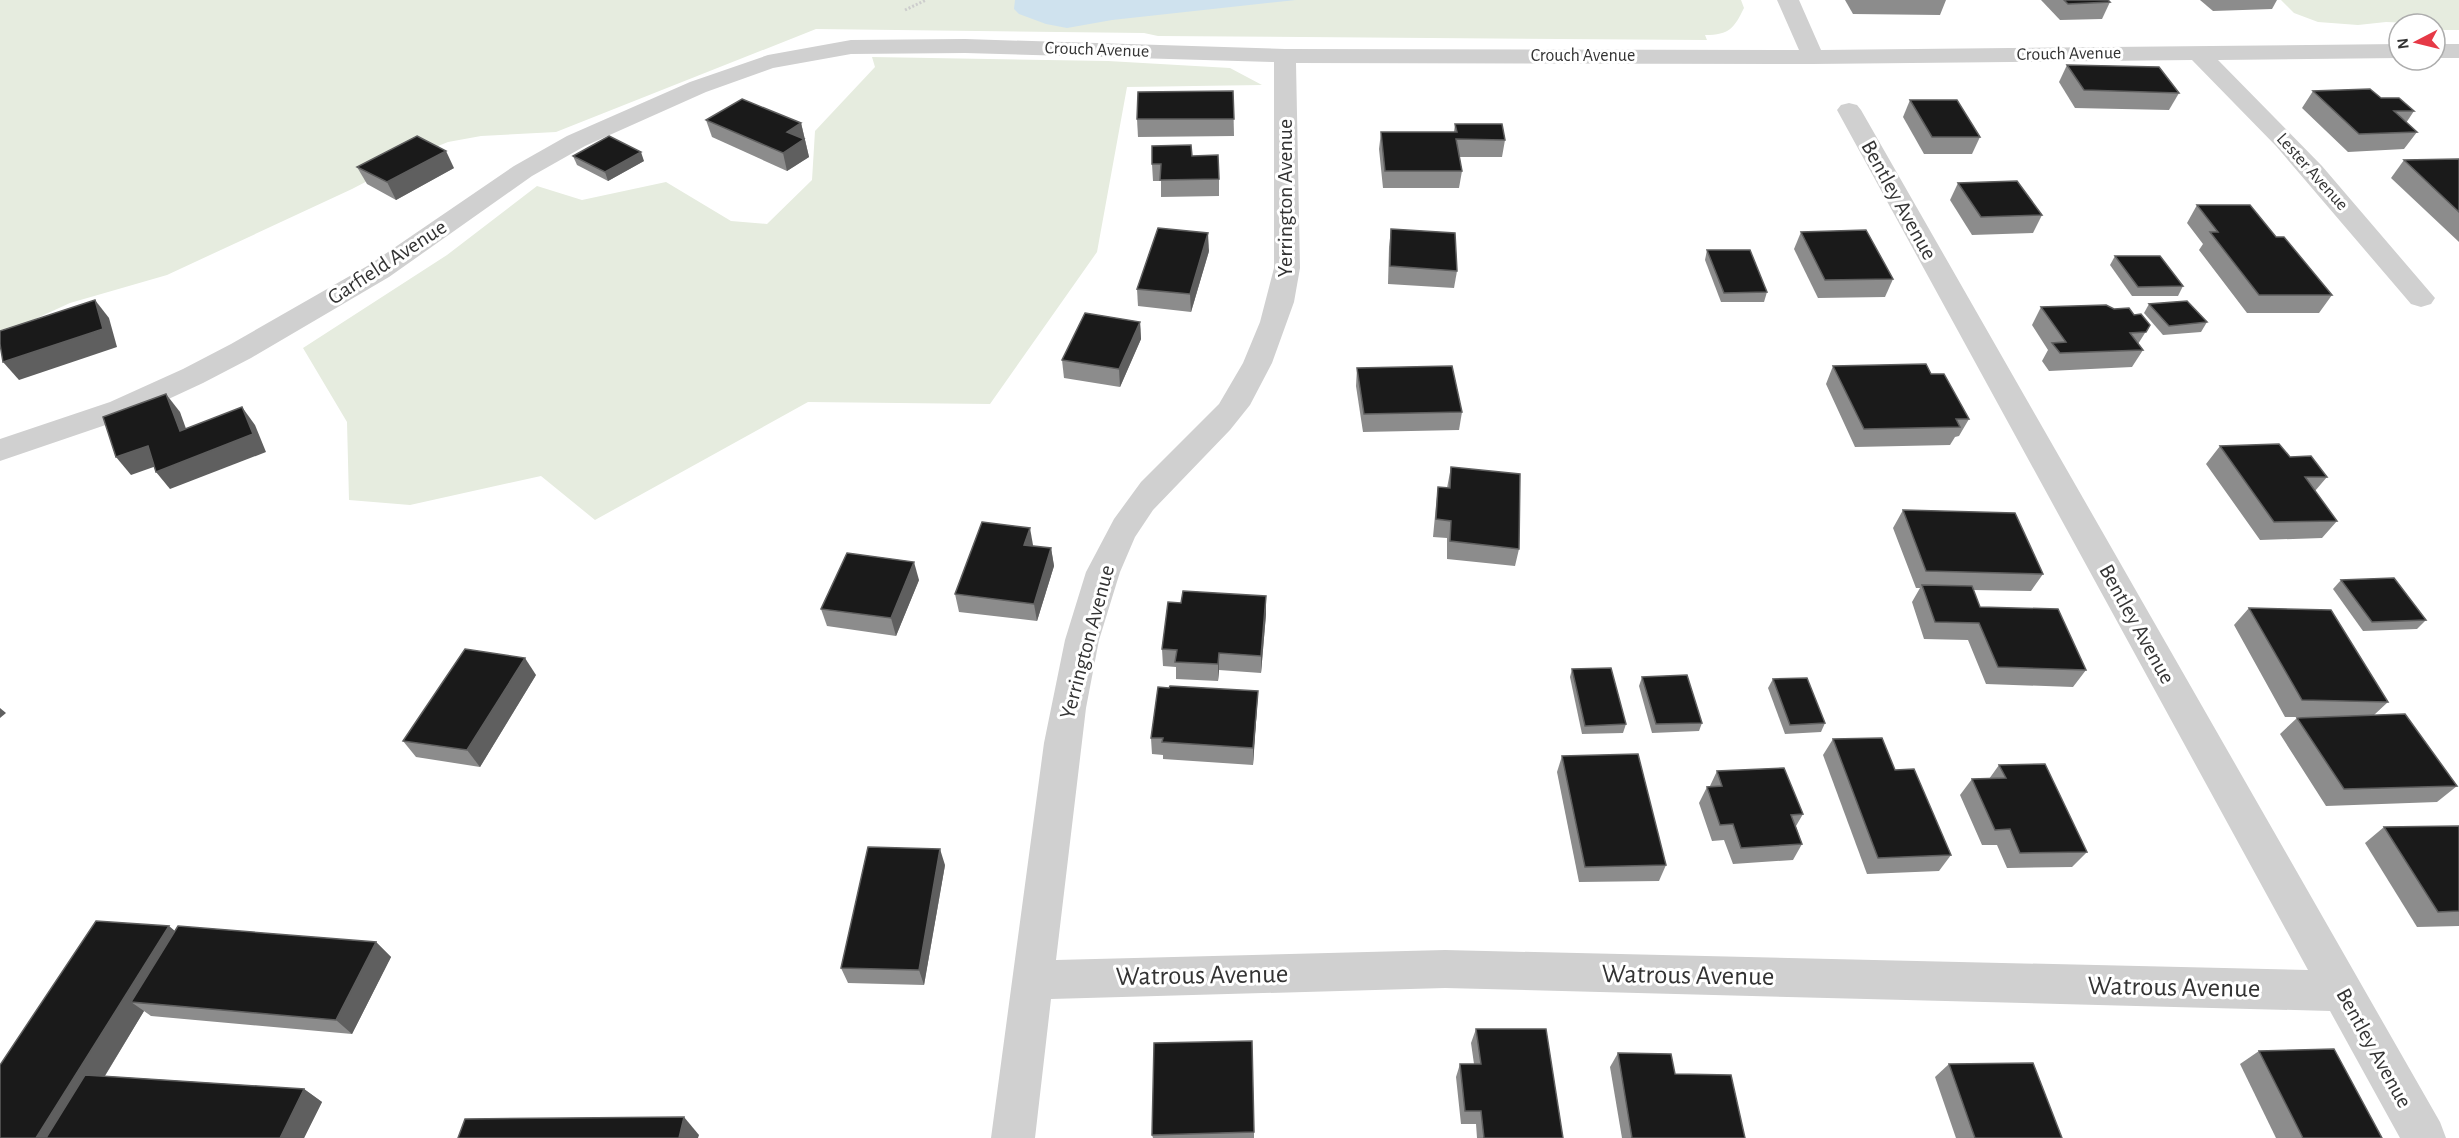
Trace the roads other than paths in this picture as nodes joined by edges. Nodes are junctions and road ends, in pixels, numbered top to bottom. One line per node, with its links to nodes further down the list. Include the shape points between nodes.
1 (1788, 0): 5 (street)
2 (2387, 51): 3 (street, Crouch Avenue)
3 (2197, 52): 5 (street, Crouch Avenue); 8 (street, Lester Avenue, via 2284,140)
4 (1285, 56): 5 (street, Crouch Avenue); 6 (street, Crouch Avenue, via 953,46 850,47); 10 (street, Yerrington Avenue, via 1285,286 1239,398 1218,426 1141,504 1114,545 1103,572 1068,708)
5 (1813, 57)
6 (768, 62): 9 (street, Garfield Avenue, via 653,105 549,156 379,271 193,376 92,420)
7 (1849, 110): 11 (street, Bentley Avenue)
8 (2421, 298)
9 (0, 450)
10 (1032, 980): 11 (street, Watrous Avenue, via 1445,969); 12 (street, Yerrington Avenue)
11 (2343, 992): 13 (street, Bentley Avenue)
12 (1013, 1138)
13 (2424, 1138)

